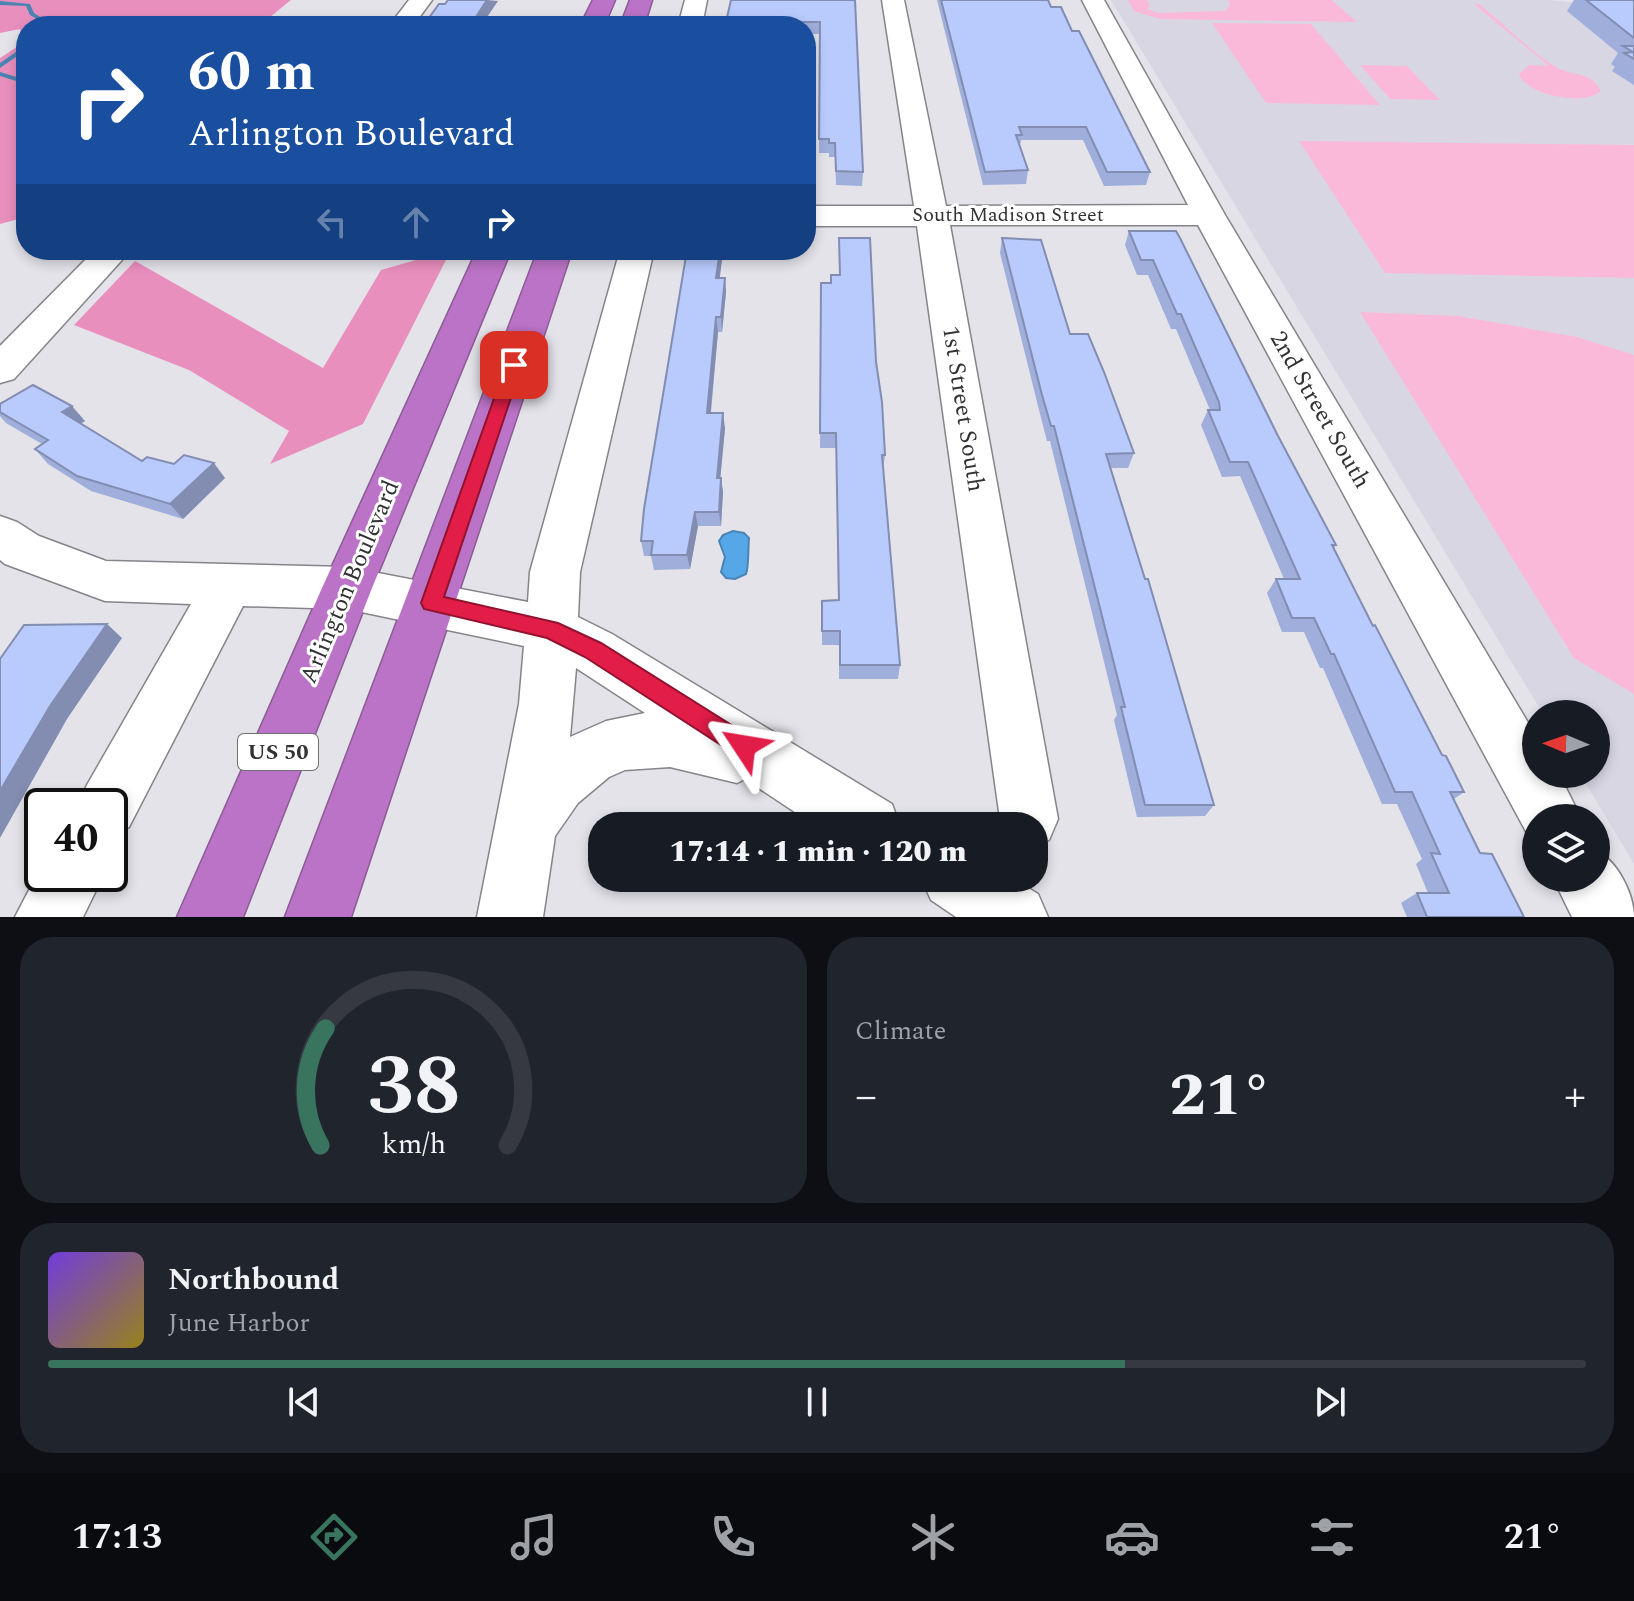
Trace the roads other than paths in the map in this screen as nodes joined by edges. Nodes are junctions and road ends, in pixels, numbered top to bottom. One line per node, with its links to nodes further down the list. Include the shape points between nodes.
1 (421, 0): 4 (street)
2 (893, 0): 5 (street, 1st Street South)
3 (1093, 0): 6 (street, 2nd Street South)
4 (409, 16)
5 (932, 215): 6 (street, South Madison Street); 7 (street, South Madison Street); 22 (street, 1st Street South)
6 (1209, 215): 20 (street, 2nd Street South)
7 (816, 216)
8 (104, 260): 12 (street)
9 (490, 260): 15 (highway, Arlington Boulevard / US 50)
10 (551, 260): 16 (highway)
11 (634, 260): 17 (street, via 555,572)
12 (0, 370)
13 (0, 535): 14 (street, via 22,550 105,581)
14 (229, 584): 15 (street); 19 (street)
15 (347, 588): 16 (street); 28 (highway, Arlington Boulevard / US 50)
16 (431, 603): 17 (street); 29 (highway)
17 (551, 629): 18 (street); 23 (street, via 547,704)
18 (769, 762): 21 (street); 23 (street, via 672,740 604,749 556,781)
19 (118, 788)
20 (1543, 804)
21 (848, 812)
22 (1027, 812)
23 (526, 827): 30 (street)
24 (62, 892): 27 (street)
25 (975, 892): 31 (street)
26 (1593, 892): 32 (street)
27 (48, 917)
28 (210, 917)
29 (318, 917)
30 (510, 917)
31 (1015, 917)
32 (1607, 917)

